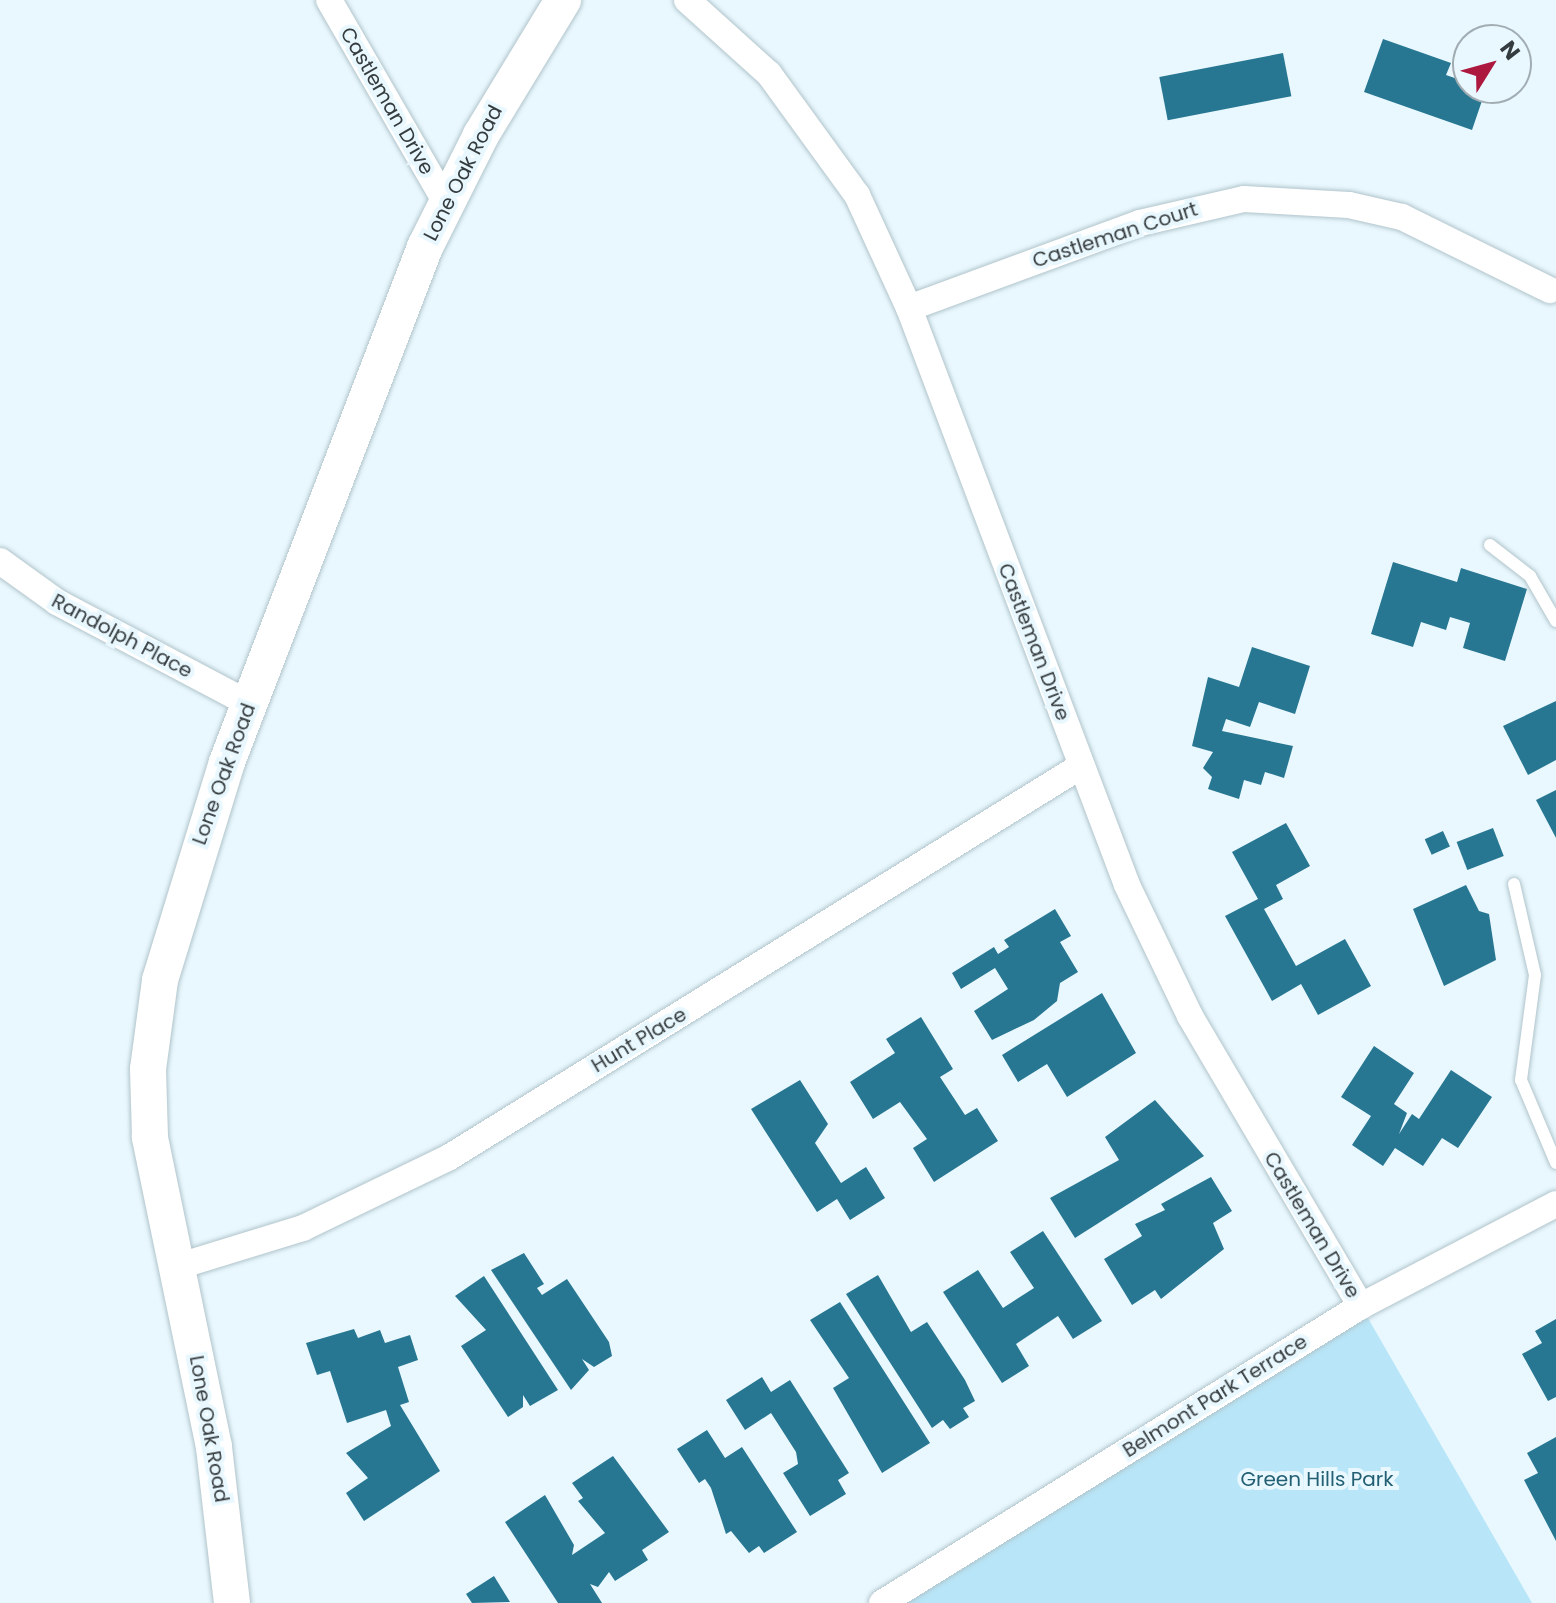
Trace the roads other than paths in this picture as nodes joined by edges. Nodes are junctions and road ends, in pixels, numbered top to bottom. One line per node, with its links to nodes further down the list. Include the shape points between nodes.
1 (329, 0): 4 (street, Castleman Drive)
2 (563, 0): 4 (street, Lone Oak Road)
3 (687, 0): 6 (street, Castleman Drive, via 746,49 818,133 857,195)
4 (446, 203): 10 (street, Lone Oak Road)
5 (1550, 290): 6 (street, Castleman Court, via 1402,217 1349,205 1244,199 1155,218)
6 (909, 308): 11 (street, Castleman Drive)
7 (1490, 545): 9 (lane, via 1530,576)
8 (1, 565): 10 (street, Randolph Place)
9 (1556, 621)
10 (250, 704): 15 (street, Lone Oak Road, via 175,920 151,1036 150,1137)
11 (1081, 766): 15 (street, Hunt Place, via 448,1158 303,1228); 16 (street, Castleman Drive, via 1190,1016)
12 (1514, 884): 13 (lane, via 1535,975 1521,1080)
13 (1556, 1163)
14 (1556, 1204): 16 (street, Belmont Park Terrace)
15 (176, 1267): 17 (street, Lone Oak Road, via 217,1462)
16 (1361, 1306): 18 (street, Belmont Park Terrace)
17 (232, 1603)
18 (882, 1603)

